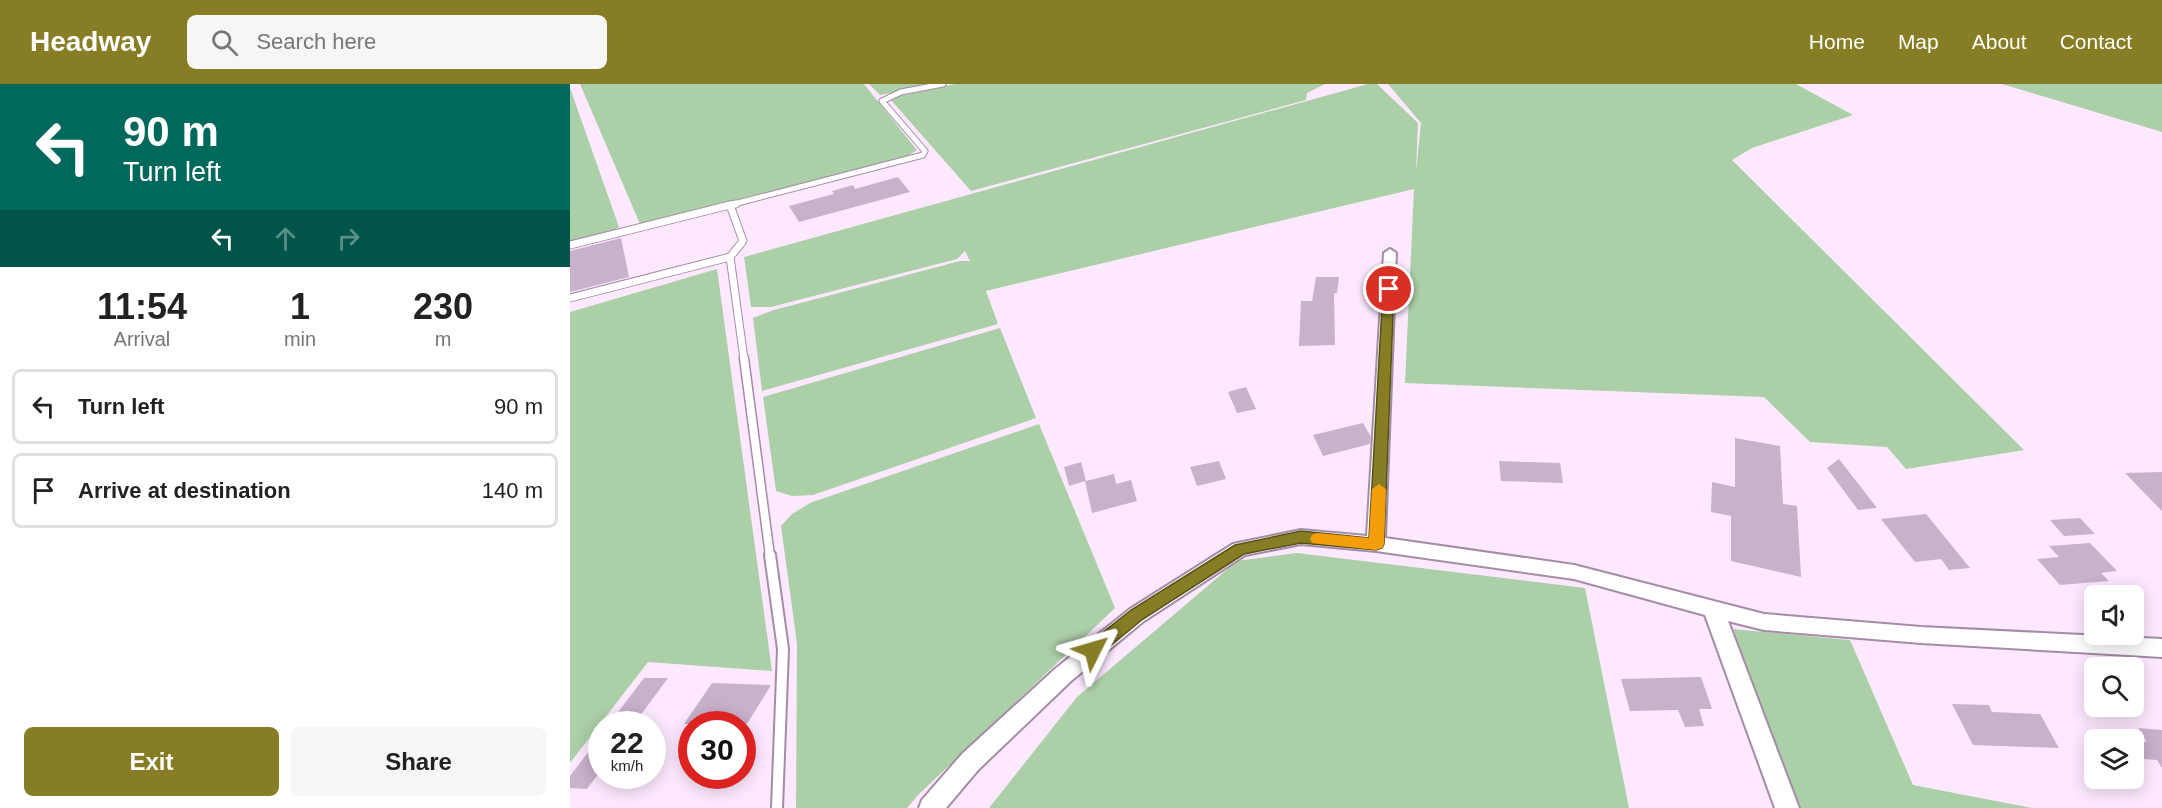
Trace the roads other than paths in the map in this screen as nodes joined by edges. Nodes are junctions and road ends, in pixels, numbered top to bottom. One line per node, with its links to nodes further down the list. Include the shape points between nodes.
1 (943, 84): 2 (lane, via 892,94 882,101 925,151 923,155)
2 (730, 205): 3 (lane); 5 (lane, via 743,241)
3 (570, 245)
4 (1390, 253): 7 (street)
5 (730, 257): 6 (lane); 10 (lane, via 783,649)
6 (570, 298)
7 (1376, 544): 8 (street, via 1574,572); 11 (street, via 1301,537 1240,549 1107,638 970,762)
8 (1713, 608): 9 (street, via 1764,622); 12 (street)
9 (2162, 648)
10 (777, 808)
11 (931, 808)
12 (1787, 808)

